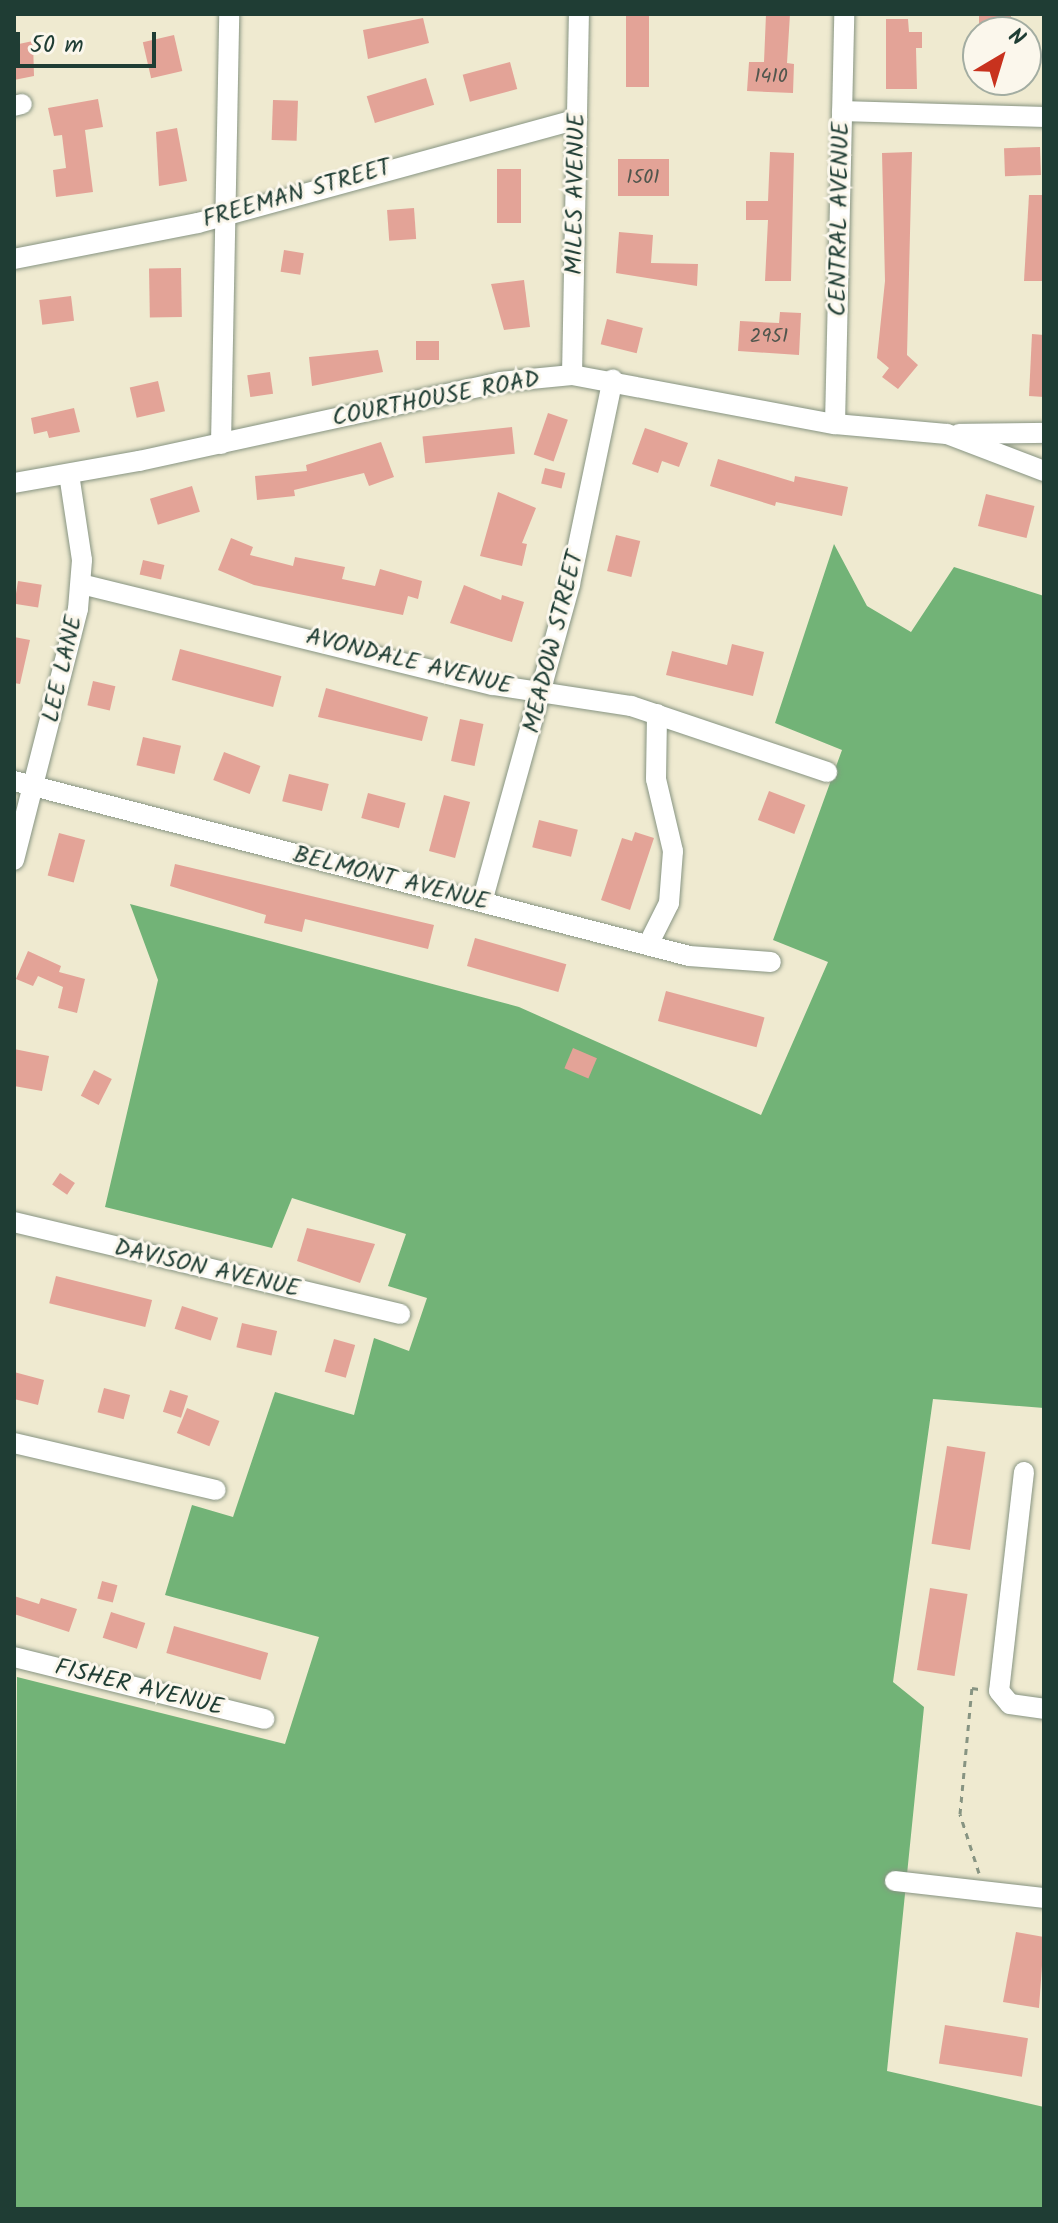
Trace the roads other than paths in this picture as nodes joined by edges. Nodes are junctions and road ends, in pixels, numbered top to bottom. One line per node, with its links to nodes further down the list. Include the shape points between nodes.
1 (229, 14): 7 (street)
2 (579, 14): 6 (street, MILES AVENUE)
3 (844, 14): 4 (street, CENTRAL AVENUE)
4 (842, 111): 5 (street); 11 (street, CENTRAL AVENUE)
5 (1044, 117)
6 (577, 119): 7 (street, FREEMAN STREET); 9 (street, MILES AVENUE)
7 (225, 215): 8 (street, FREEMAN STREET); 14 (street)
8 (14, 259)
9 (572, 375): 10 (street, COURTHOUSE ROAD); 14 (street, COURTHOUSE ROAD, via 500,382)
10 (613, 379): 11 (street, COURTHOUSE ROAD); 19 (street, MEADOW STREET, via 608,422)
11 (835, 424): 13 (street, COURTHOUSE ROAD)
12 (1044, 433): 13 (street)
13 (947, 434): 15 (street, COURTHOUSE ROAD)
14 (221, 444): 16 (street, COURTHOUSE ROAD)
15 (1044, 471)
16 (69, 474): 17 (street, COURTHOUSE ROAD); 18 (street, LEE LANE)
17 (14, 483)
18 (81, 584): 19 (street, AVONDALE AVENUE, via 493,685); 22 (street, LEE LANE)
19 (542, 691): 20 (street, AVONDALE AVENUE); 24 (street, MEADOW STREET)
20 (657, 714): 21 (street, AVONDALE AVENUE); 25 (street, via 656,779 670,824 672,863 669,903)
21 (827, 772)
22 (24, 783): 23 (street, LEE LANE); 24 (street, BELMONT AVENUE)
23 (14, 860)
24 (482, 902): 25 (street, BELMONT AVENUE)
25 (648, 945): 26 (street, BELMONT AVENUE, via 719,960)
26 (771, 962)
27 (14, 1222): 28 (street, DAVISON AVENUE)
28 (400, 1314)
29 (14, 1443): 31 (street)
30 (1024, 1472): 33 (street, via 999,1691 1010,1704)
31 (216, 1490)
32 (14, 1657): 34 (street, FISHER AVENUE)
33 (1044, 1709)
34 (264, 1719)
35 (895, 1881): 36 (street)
36 (1044, 1898)

